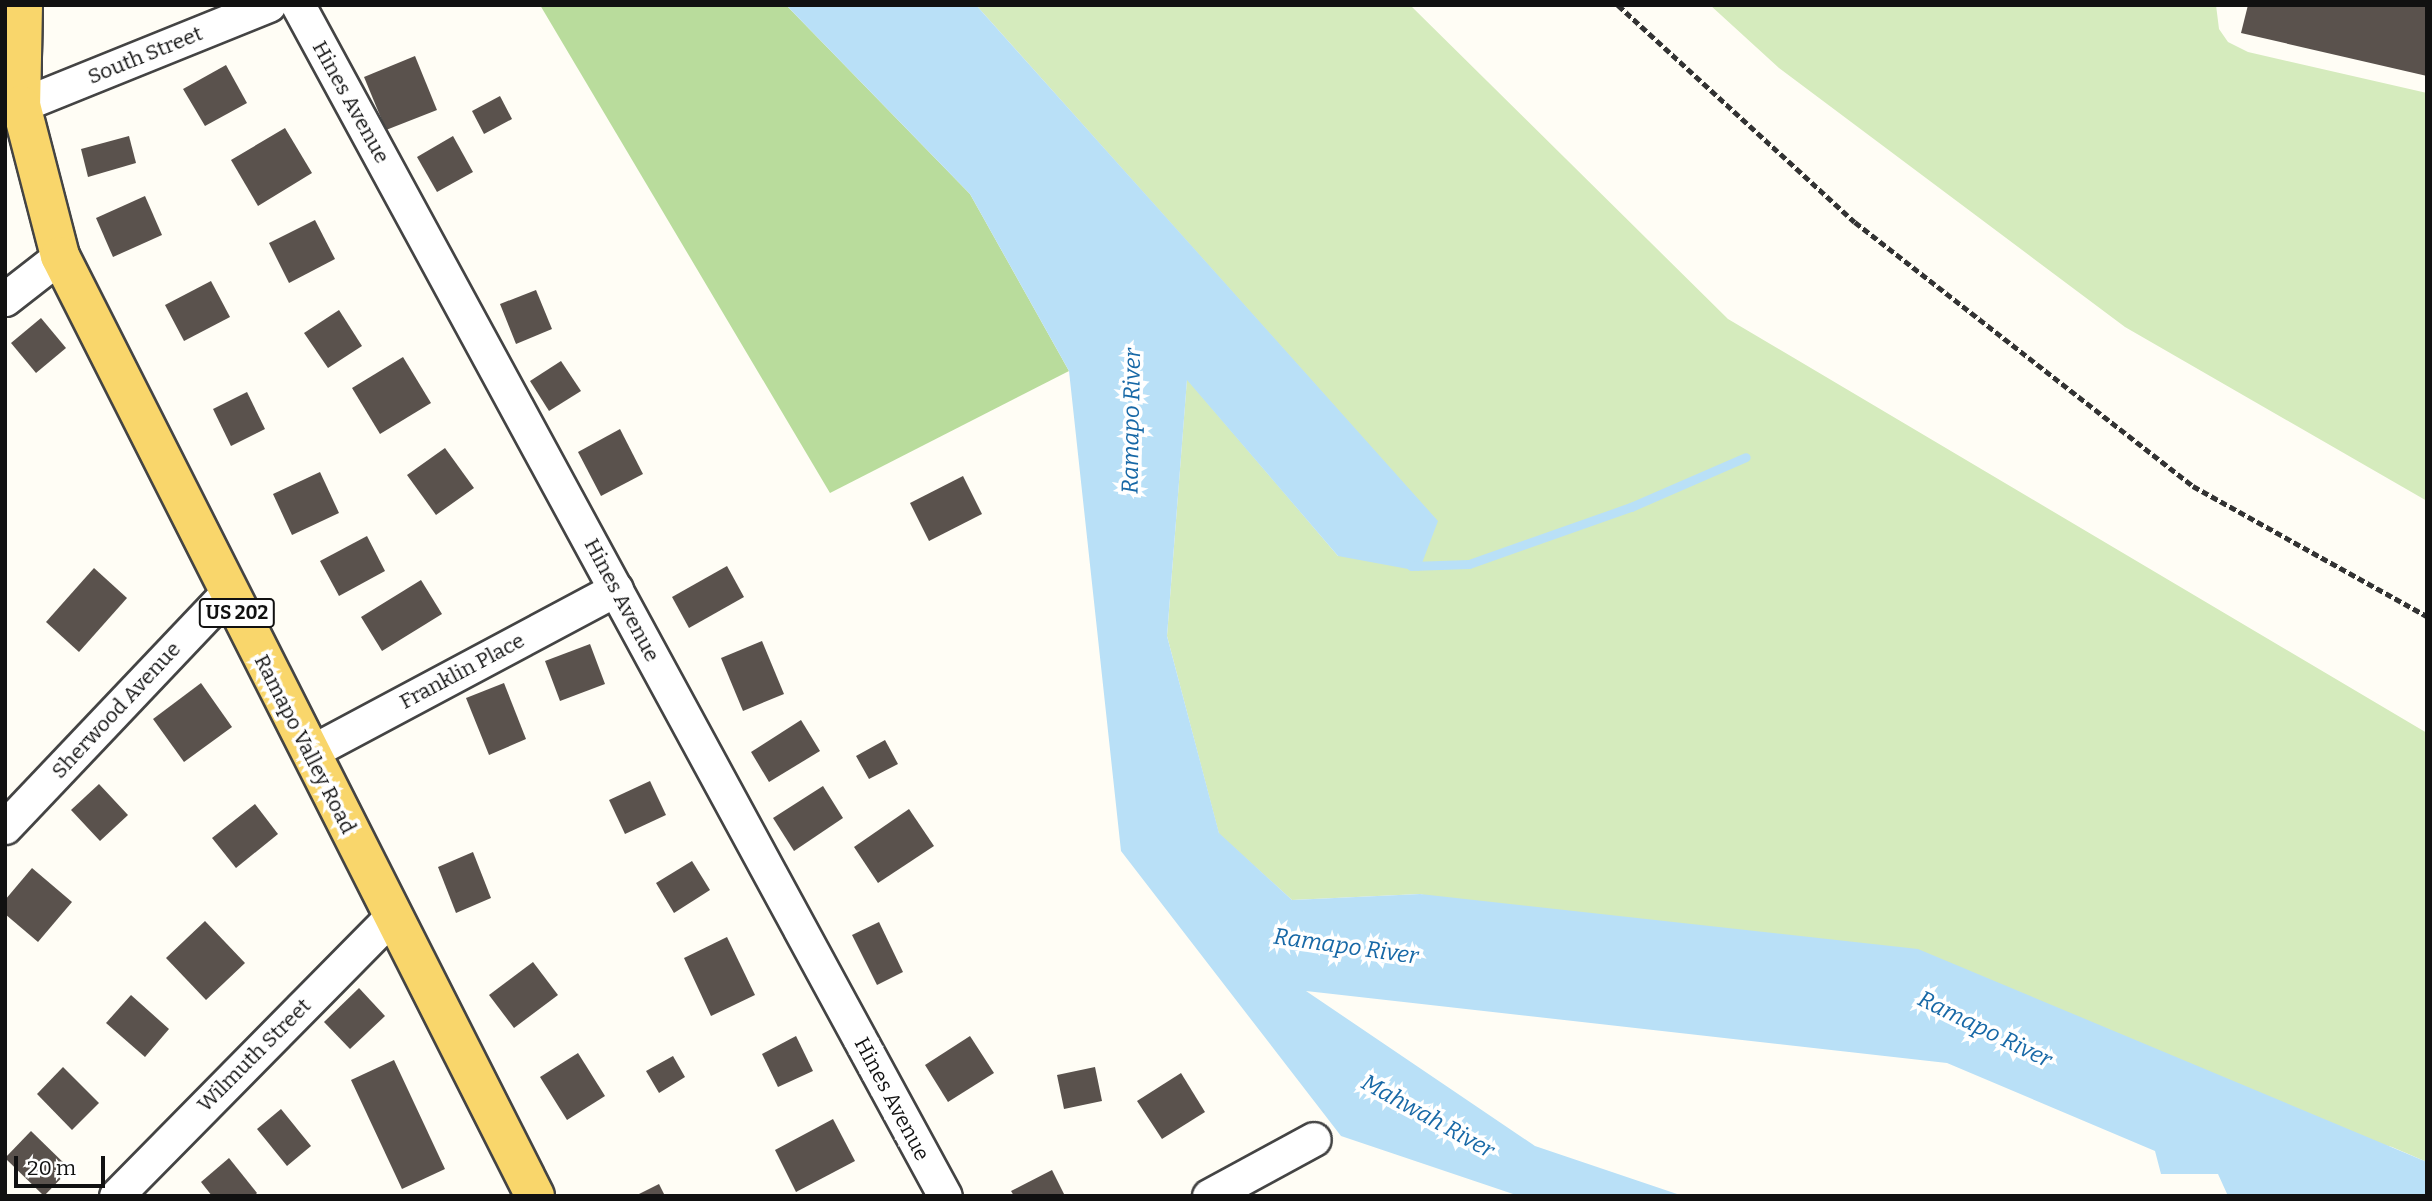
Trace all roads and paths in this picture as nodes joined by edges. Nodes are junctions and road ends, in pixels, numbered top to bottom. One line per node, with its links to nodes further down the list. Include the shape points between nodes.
1 (23, 5): 5 (main road, Ramapo Valley Road / US 202)
2 (270, 5): 5 (street, South Street)
3 (299, 5): 8 (street, Hines Avenue)
4 (1618, 5): 10 (path, via 1854,222 2193,486)
5 (21, 105): 6 (main road, Ramapo Valley Road / US 202)
6 (60, 256): 7 (street); 9 (main road, Ramapo Valley Road / US 202)
7 (5, 299)
8 (615, 589): 11 (street, Franklin Place); 17 (street, Hines Avenue)
9 (227, 593): 11 (main road, Ramapo Valley Road / US 202); 12 (street, Sherwood Avenue)
10 (2427, 616)
11 (309, 753): 13 (main road, Ramapo Valley Road / US 202)
12 (5, 827)
13 (393, 915): 15 (street, Wilmuth Street); 16 (main road, Ramapo Valley Road / US 202)
14 (1314, 1139): 18 (street)
15 (116, 1196)
16 (535, 1196)
17 (945, 1196)
18 (1209, 1196)

